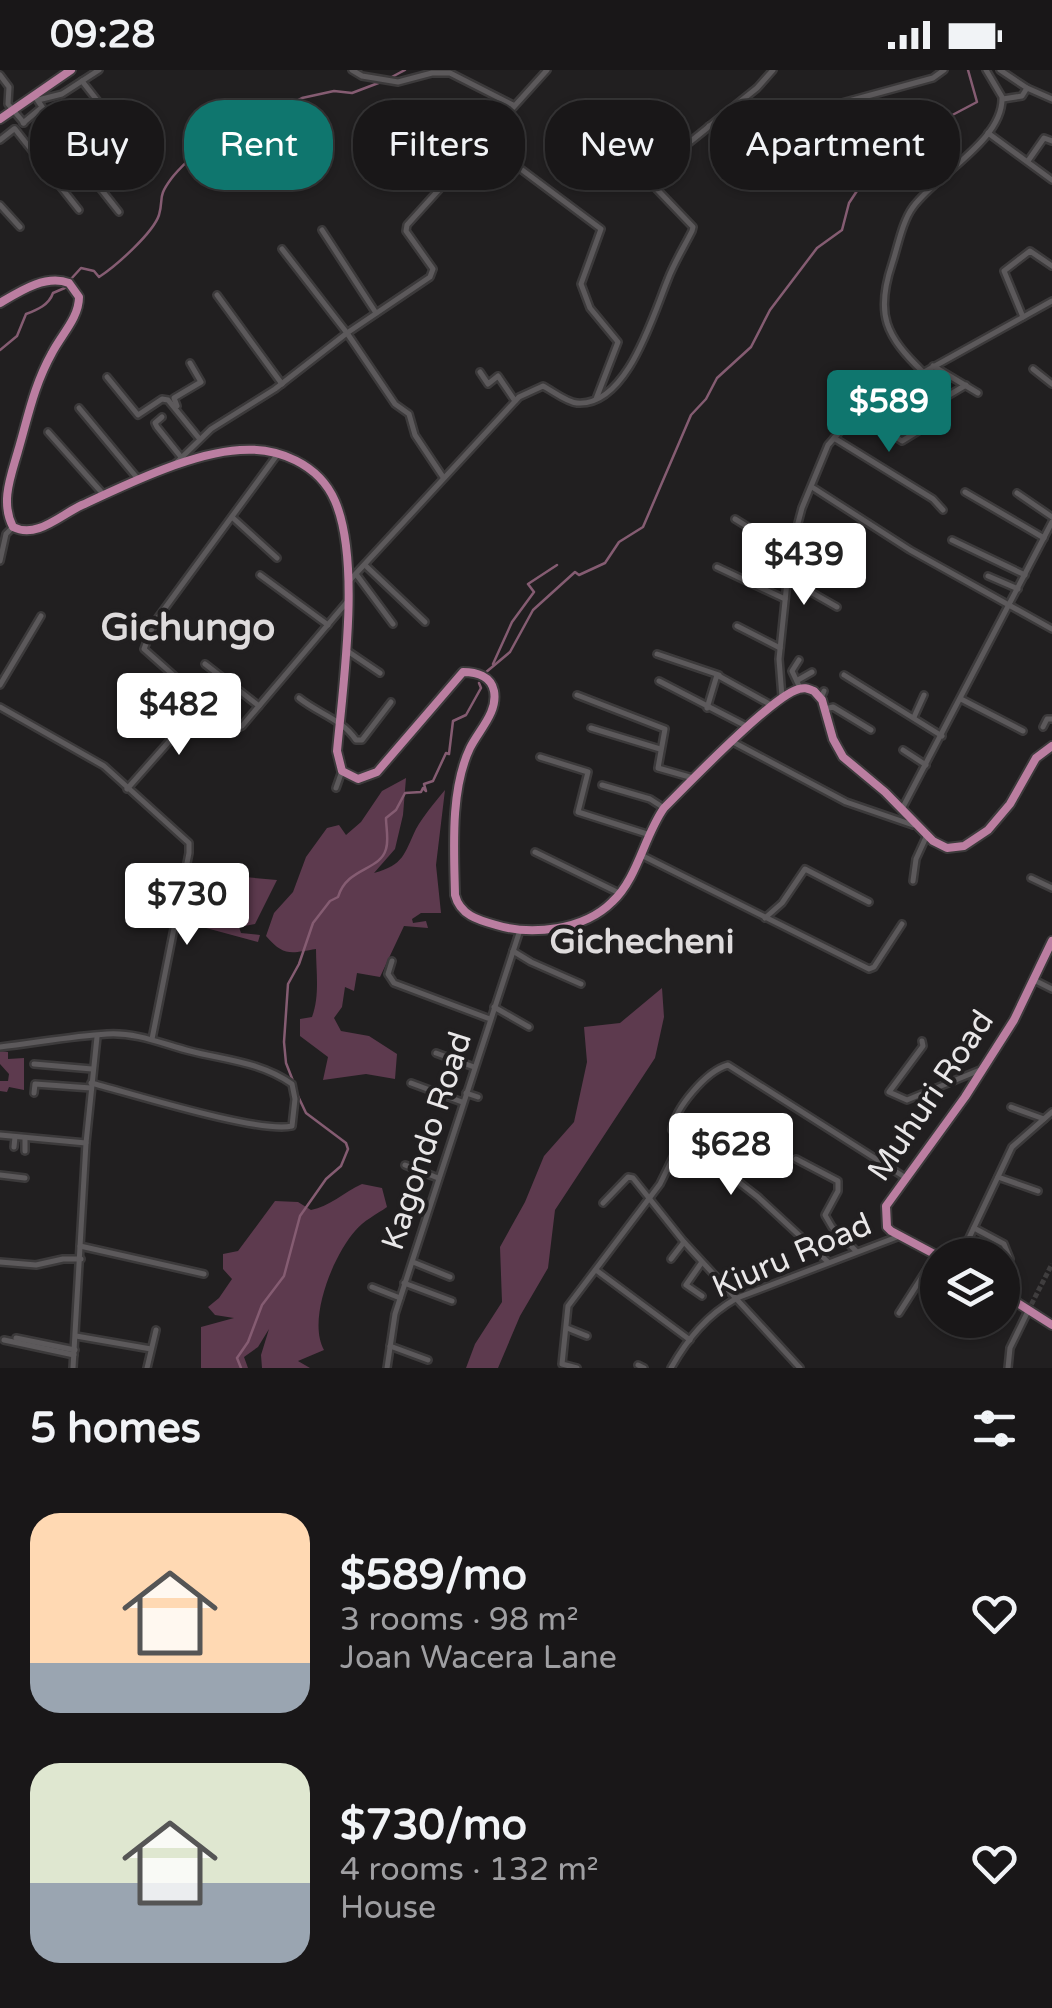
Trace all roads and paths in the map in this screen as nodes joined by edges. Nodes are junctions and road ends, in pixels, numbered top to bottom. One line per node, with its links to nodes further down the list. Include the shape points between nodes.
1 (70, 70): 12 (main road)
2 (82, 70): 11 (street)
3 (99, 70): 11 (street)
4 (352, 70): 20 (street, via 398,82 450,74)
5 (547, 70): 21 (street)
6 (773, 70): 22 (street)
7 (944, 70): 23 (street)
8 (986, 70): 17 (street)
9 (1000, 70): 14 (street)
10 (0, 75): 24 (street)
11 (90, 76): 13 (street)
12 (54, 81): 15 (street); 16 (main road)
13 (82, 81): 15 (street); 19 (street)
14 (1027, 88): 17 (street, via 1022,96); 18 (street)
15 (62, 94): 16 (street)
16 (36, 98): 24 (main road)
17 (1002, 98): 30 (street, via 998,122)
18 (1052, 99)
19 (97, 100)
20 (503, 100)
21 (518, 100)
22 (741, 100)
23 (853, 100)
24 (13, 110): 26 (main road); 27 (street)
25 (30, 118): 27 (street)
26 (1, 119): 29 (street)
27 (24, 123): 29 (street)
28 (709, 126): 61 (street, via 648,177 693,227 628,368)
29 (13, 130): 31 (street); 39 (street)
30 (988, 133): 33 (street); 55 (street, via 912,208 888,277 884,318 899,348)
31 (0, 140)
32 (1052, 141): 33 (street, via 1044,138)
33 (1027, 161): 35 (street)
34 (525, 172): 61 (street, via 600,229 581,281 590,308 618,342)
35 (1052, 180)
36 (103, 190): 40 (street)
37 (439, 190): 48 (street, via 406,228 432,274)
38 (0, 205): 41 (street)
39 (79, 210)
40 (120, 212)
41 (20, 227)
42 (322, 230): 48 (street)
43 (282, 248): 50 (street)
44 (1052, 266): 49 (street, via 1030,251 1004,272)
45 (217, 295): 57 (street)
46 (1052, 301): 49 (street)
47 (0, 303): 84 (main road, via 56,280 70,283 79,297 40,378 9,475)
48 (376, 313): 50 (street)
49 (1024, 317): 52 (street)
50 (347, 333): 57 (street); 74 (street, via 395,404 409,414)
51 (190, 363): 69 (street, via 200,382 173,400)
52 (933, 366): 55 (street); 59 (street)
53 (1033, 370): 58 (street)
54 (480, 372): 63 (street, via 488,384 498,376)
55 (923, 372): 65 (street)
56 (107, 377): 69 (street, via 138,414 168,400)
57 (282, 384): 69 (street)
58 (1052, 384)
59 (966, 385): 60 (street); 62 (street)
60 (978, 393)
61 (596, 399): 63 (street, via 573,402 542,386)
62 (938, 400)
63 (516, 401): 74 (street)
64 (80, 408): 75 (street)
65 (860, 414): 67 (street, via 902,441); 70 (street)
66 (162, 417): 72 (street, via 156,427)
67 (920, 430)
68 (48, 432): 79 (street)
69 (199, 437): 72 (street)
70 (834, 438): 76 (street); 80 (street)
71 (279, 453): 73 (main road, via 232,450); 81 (street); 97 (main road, via 312,471 335,502)
72 (181, 457): 73 (street)
73 (171, 469): 75 (main road)
74 (443, 477): 90 (street)
75 (140, 482): 79 (main road)
76 (812, 487): 87 (street); 101 (street)
77 (965, 492): 85 (street)
78 (1017, 493): 83 (street)
79 (104, 496): 84 (main road, via 39,529)
80 (943, 510)
81 (232, 517): 88 (street); 127 (street, via 143,647)
82 (735, 519): 87 (street)
83 (1052, 520): 85 (street)
84 (6, 530): 89 (street)
85 (1044, 538): 94 (street)
86 (952, 540): 94 (street)
87 (790, 553): 96 (street)
88 (277, 558)
89 (0, 561)
90 (366, 566): 92 (street); 104 (street)
91 (717, 567): 99 (street)
92 (356, 574): 97 (street); 105 (street)
93 (260, 575): 106 (street)
94 (1025, 575): 98 (street)
95 (988, 576): 98 (street)
96 (788, 579): 99 (street); 102 (street)
97 (348, 582): 100 (main road)
98 (1018, 589): 101 (street)
99 (785, 600): 109 (street)
100 (348, 601): 106 (street); 110 (main road)
101 (1009, 606): 108 (street); 125 (street)
102 (838, 607)
103 (41, 616): 120 (street)
104 (424, 622)
105 (393, 624)
106 (328, 625): 129 (street)
107 (738, 626): 109 (street)
108 (1052, 629)
109 (780, 648): 124 (street)
110 (346, 650): 115 (street); 135 (main road)
111 (657, 654): 116 (street)
112 (798, 660): 119 (street, via 792,672)
113 (205, 664): 129 (street)
114 (812, 672): 119 (street)
115 (380, 673)
116 (719, 675): 130 (street); 131 (street)
117 (844, 676): 133 (street)
118 (659, 682): 131 (street)
119 (799, 684): 124 (main road); 132 (main road, via 826,694)
120 (0, 686)
121 (924, 695): 133 (street)
122 (577, 696): 145 (street, via 664,730)
123 (298, 698): 135 (street)
124 (782, 698): 130 (main road)
125 (962, 699): 140 (street); 141 (street)
126 (391, 702): 135 (street, via 362,740)
127 (203, 703): 129 (street, via 234,729); 153 (street)
128 (0, 706): 153 (street, via 104,766)
129 (258, 706)
130 (773, 706): 136 (main road)
131 (708, 708): 136 (street)
132 (825, 709): 139 (street, via 833,707); 155 (main road, via 843,757)
133 (914, 718): 141 (street)
134 (1052, 719): 137 (street)
135 (340, 721): 149 (main road)
136 (748, 727): 143 (main road)
137 (1043, 727)
138 (591, 728): 145 (street)
139 (871, 730)
140 (1023, 731)
141 (942, 736): 148 (street)
142 (1052, 736): 144 (street)
143 (733, 742): 150 (main road); 156 (street, via 846,802)
144 (1051, 747): 158 (main road, via 976,840 954,849)
145 (660, 749): 150 (street, via 658,768)
146 (904, 750): 148 (street)
147 (540, 757): 157 (street, via 588,772 578,812)
148 (926, 765): 155 (street)
149 (342, 771): 152 (street); 168 (main road, via 358,779 372,776 460,674 486,678 494,691 492,710 466,758 458,793 456,899 471,916)
150 (693, 778): 154 (main road)
151 (602, 786): 154 (street)
152 (336, 788)
153 (128, 790): 179 (street, via 186,838 190,850)
154 (664, 808): 157 (main road)
155 (902, 808): 156 (main road)
156 (916, 826): 158 (main road)
157 (648, 834): 160 (main road)
158 (926, 836): 162 (street)
159 (535, 852): 164 (street)
160 (639, 854): 164 (main road); 166 (street)
161 (1031, 878): 163 (street)
162 (913, 880)
163 (1052, 888)
164 (619, 893): 168 (main road, via 570,924)
165 (869, 902): 166 (street, via 805,869 776,912)
166 (764, 918): 167 (street, via 872,969)
167 (902, 924)
168 (520, 930): 170 (street, Kagondo Road)
169 (1052, 941): 172 (main road, Muhuri Road)
170 (513, 951): 173 (street); 175 (street, Kagondo Road)
171 (392, 961): 176 (street, via 388,974 394,982)
172 (1034, 980): 174 (street); 185 (main road, Muhuri Road)
173 (581, 984)
174 (1052, 989)
175 (494, 1007): 176 (street, Kagondo Road); 177 (street)
176 (490, 1019): 184 (street, Kagondo Road)
177 (530, 1027)
178 (97, 1036): 179 (street); 181 (street); 186 (street)
179 (152, 1039): 188 (street, via 250,1064 290,1082 292,1126)
180 (922, 1041): 185 (street, via 889,1092 907,1100)
181 (0, 1047)
182 (436, 1053): 184 (street)
183 (34, 1064): 186 (street)
184 (474, 1068): 190 (street, Kagondo Road)
185 (983, 1068): 208 (main road, Muhuri Road)
186 (92, 1069): 188 (street)
187 (412, 1083): 192 (street)
188 (91, 1086): 189 (street, via 35,1084); 202 (street)
189 (34, 1093)
190 (466, 1093): 191 (street); 192 (street, Kagondo Road)
191 (478, 1098)
192 (462, 1102): 211 (street, Kagondo Road)
193 (684, 1106): 195 (street); 201 (street, via 672,1124); 208 (street, via 728,1066)
194 (1011, 1106): 197 (street)
195 (691, 1112)
196 (1052, 1112): 197 (street)
197 (1044, 1119): 209 (street, via 1012,1147)
198 (0, 1135): 199 (street)
199 (15, 1137): 200 (street); 203 (street)
200 (26, 1138): 202 (street); 204 (street)
201 (682, 1139): 213 (street); 228 (street)
202 (86, 1143): 220 (street)
203 (14, 1147)
204 (25, 1151)
205 (796, 1158): 222 (street, via 838,1181 825,1216)
206 (404, 1165): 211 (street)
207 (0, 1174): 210 (street)
208 (903, 1176): 216 (main road, Muhuri Road, via 884,1213)
209 (998, 1177): 212 (street); 215 (street)
210 (25, 1178)
211 (438, 1178): 226 (street, Kagondo Road)
212 (1038, 1191)
213 (649, 1198): 214 (street, via 628,1178); 219 (street); 229 (street)
214 (603, 1203)
215 (974, 1228): 217 (street); 218 (street)
216 (898, 1237): 221 (main road, Muhuri Road); 222 (street, Kiuru Road)
217 (969, 1238)
218 (993, 1238)
219 (684, 1242): 224 (street); 227 (street)
220 (79, 1246): 223 (street); 230 (street)
221 (920, 1248)
222 (856, 1251): 228 (street, Kiuru Road)
223 (81, 1259): 225 (street); 245 (street)
224 (671, 1259)
225 (0, 1262)
226 (413, 1262): 231 (street); 233 (street, Kagondo Road)
227 (702, 1262): 235 (street, via 686,1285); 237 (street)
228 (828, 1262): 237 (street, Kiuru Road)
229 (596, 1270): 243 (street, via 568,1306); 249 (street)
230 (204, 1274)
231 (450, 1277)
232 (920, 1282): 241 (street)
233 (404, 1284): 236 (street, Kagondo Road); 238 (street)
234 (372, 1287): 236 (street)
235 (702, 1296)
236 (400, 1298): 250 (street, Kagondo Road)
237 (737, 1298): 249 (street, Kiuru Road, via 708,1316); 260 (street)
238 (452, 1301)
239 (1020, 1305): 240 (main road)
240 (1028, 1311): 242 (main road); 261 (street)
241 (899, 1314)
242 (1052, 1326)
243 (566, 1328): 246 (street); 254 (street)
244 (156, 1330): 251 (street)
245 (76, 1336): 251 (street); 252 (street)
246 (587, 1336)
247 (16, 1338): 252 (street)
248 (4, 1340): 252 (street)
249 (690, 1340): 259 (street, Kiuru Road)
250 (390, 1346): 253 (street); 257 (street, Kagondo Road)
251 (151, 1349): 256 (street)
252 (74, 1353): 255 (street)
253 (428, 1360)
254 (563, 1365): 258 (street)
255 (73, 1368)
256 (147, 1368)
257 (387, 1368)
258 (577, 1368)
259 (671, 1368)
260 (800, 1368)
261 (1008, 1368)

